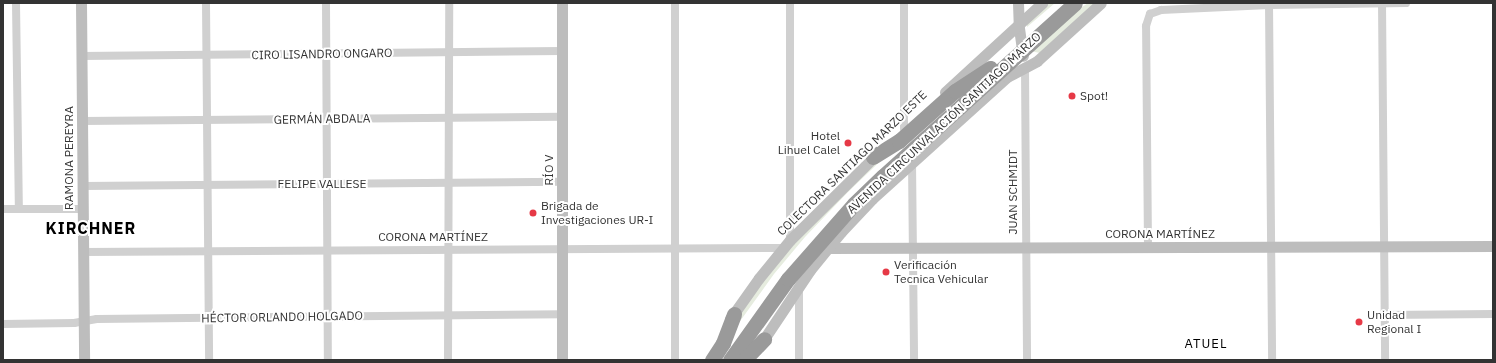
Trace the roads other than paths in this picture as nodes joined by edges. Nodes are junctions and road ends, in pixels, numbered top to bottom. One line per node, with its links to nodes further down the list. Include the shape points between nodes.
1 (16, 3): 43 (street)
2 (81, 3): 26 (street, RAMONA PEREYRA)
3 (206, 3): 25 (street)
4 (326, 3): 24 (street)
5 (449, 3): 23 (street)
6 (562, 3): 22 (street, RÍO V)
7 (675, 3): 53 (street)
8 (790, 3): 45 (street)
9 (904, 3): 34 (street)
10 (1018, 3): 20 (street, JUAN SCHMIDT)
11 (1042, 3): 20 (street, COLECTORA SANTIAGO MARZO ESTE)
12 (1062, 3): 21 (highway, AVENIDA CIRCUNVALACIÓN SANTIAGO MARZO)
13 (1075, 3): 19 (highway, AVENIDA CIRCUNVALACIÓN SANTIAGO MARZO)
14 (1083, 3): 19 (highway)
15 (1101, 3): 27 (street, via 1037,60)
16 (1382, 3): 17 (street); 18 (street); 46 (street)
17 (1406, 3)
18 (1269, 4): 49 (street, via 1161,10 1150,14 1146,23); 50 (street)
19 (1057, 19): 21 (highway, AVENIDA CIRCUNVALACIÓN SANTIAGO MARZO)
20 (1018, 24): 21 (street, JUAN SCHMIDT); 34 (street, COLECTORA SANTIAGO MARZO ESTE)
21 (1021, 46): 27 (street, JUAN SCHMIDT); 28 (highway, AVENIDA CIRCUNVALACIÓN SANTIAGO MARZO); 79 (highway, AVENIDA CIRCUNVALACIÓN SANTIAGO MARZO, via 833,226 781,287)
22 (562, 51): 23 (street, CIRO LISANDRO ONGARO); 29 (street, RÍO V)
23 (448, 52): 24 (street, CIRO LISANDRO ONGARO); 30 (street)
24 (327, 54): 25 (street, CIRO LISANDRO ONGARO); 31 (street)
25 (206, 55): 26 (street, CIRO LISANDRO ONGARO); 32 (street)
26 (82, 56): 33 (street, RAMONA PEREYRA)
27 (1025, 67): 36 (street, via 1007,76); 48 (street, JUAN SCHMIDT)
28 (990, 68): 35 (highway, via 955,91 896,143); 78 (highway, AVENIDA CIRCUNVALACIÓN SANTIAGO MARZO, via 876,170 822,225 773,282)
29 (562, 116): 30 (street, GERMÁN ABDALA); 37 (street, RÍO V)
30 (448, 118): 31 (street, GERMÁN ABDALA); 38 (street)
31 (328, 119): 32 (street, GERMÁN ABDALA); 39 (street)
32 (207, 120): 33 (street, GERMÁN ABDALA); 40 (street)
33 (82, 121): 41 (street, RAMONA PEREYRA)
34 (904, 128): 35 (street, COLECTORA SANTIAGO MARZO ESTE)
35 (873, 157): 45 (street, COLECTORA SANTIAGO MARZO ESTE)
36 (912, 162): 51 (street, via 872,198); 52 (street)
37 (562, 182): 38 (street, FELIPE VALLESE); 55 (street, RÍO V)
38 (448, 183): 39 (street, FELIPE VALLESE); 54 (street)
39 (329, 184): 40 (street, FELIPE VALLESE); 56 (street)
40 (207, 185): 41 (street, FELIPE VALLESE); 58 (street)
41 (83, 186): 44 (street, RAMONA PEREYRA)
42 (3, 209): 43 (street)
43 (19, 209): 44 (street)
44 (83, 209): 57 (street, RAMONA PEREYRA)
45 (786, 244): 53 (street, CORONA MARTÍNEZ); 61 (street, COLECTORA SANTIAGO MARZO ESTE)
46 (1384, 246): 47 (street, CORONA MARTÍNEZ); 50 (street, CORONA MARTÍNEZ); 62 (street)
47 (1493, 246)
48 (1026, 247): 49 (street, CORONA MARTÍNEZ); 52 (street, CORONA MARTÍNEZ); 84 (street, JUAN SCHMIDT)
49 (1148, 247): 50 (street, CORONA MARTÍNEZ)
50 (1270, 247): 85 (street)
51 (827, 248): 52 (street, CORONA MARTÍNEZ); 59 (street)
52 (913, 248): 83 (street)
53 (675, 249): 55 (street, CORONA MARTÍNEZ); 75 (street)
54 (448, 250): 55 (street, CORONA MARTÍNEZ); 56 (street, CORONA MARTÍNEZ); 64 (street)
55 (562, 250): 60 (street, RÍO V)
56 (329, 251): 58 (street, CORONA MARTÍNEZ); 65 (street)
57 (83, 252): 58 (street, CORONA MARTÍNEZ); 67 (street, RAMONA PEREYRA)
58 (208, 252): 66 (street)
59 (799, 286): 69 (street); 82 (street)
60 (562, 314): 64 (street, HÉCTOR ORLANDO HOLGADO); 74 (street, RÍO V)
61 (734, 314): 76 (street, COLECTORA SANTIAGO MARZO ESTE); 77 (highway, via 723,343)
62 (1385, 314): 63 (street); 86 (street)
63 (1493, 314)
64 (448, 316): 65 (street, HÉCTOR ORLANDO HOLGADO); 73 (street)
65 (328, 317): 66 (street, HÉCTOR ORLANDO HOLGADO); 72 (street)
66 (208, 318): 67 (street, HÉCTOR ORLANDO HOLGADO); 71 (street)
67 (84, 321): 68 (street, HÉCTOR ORLANDO HOLGADO); 70 (street, RAMONA PEREYRA)
68 (3, 324)
69 (764, 339): 80 (highway); 81 (street)
70 (84, 360)
71 (209, 360)
72 (328, 360)
73 (448, 360)
74 (562, 360)
75 (675, 360)
76 (703, 360)
77 (712, 360)
78 (719, 360)
79 (730, 360)
80 (744, 360)
81 (750, 360)
82 (799, 360)
83 (914, 360)
84 (1027, 360)
85 (1272, 360)
86 (1386, 360)

